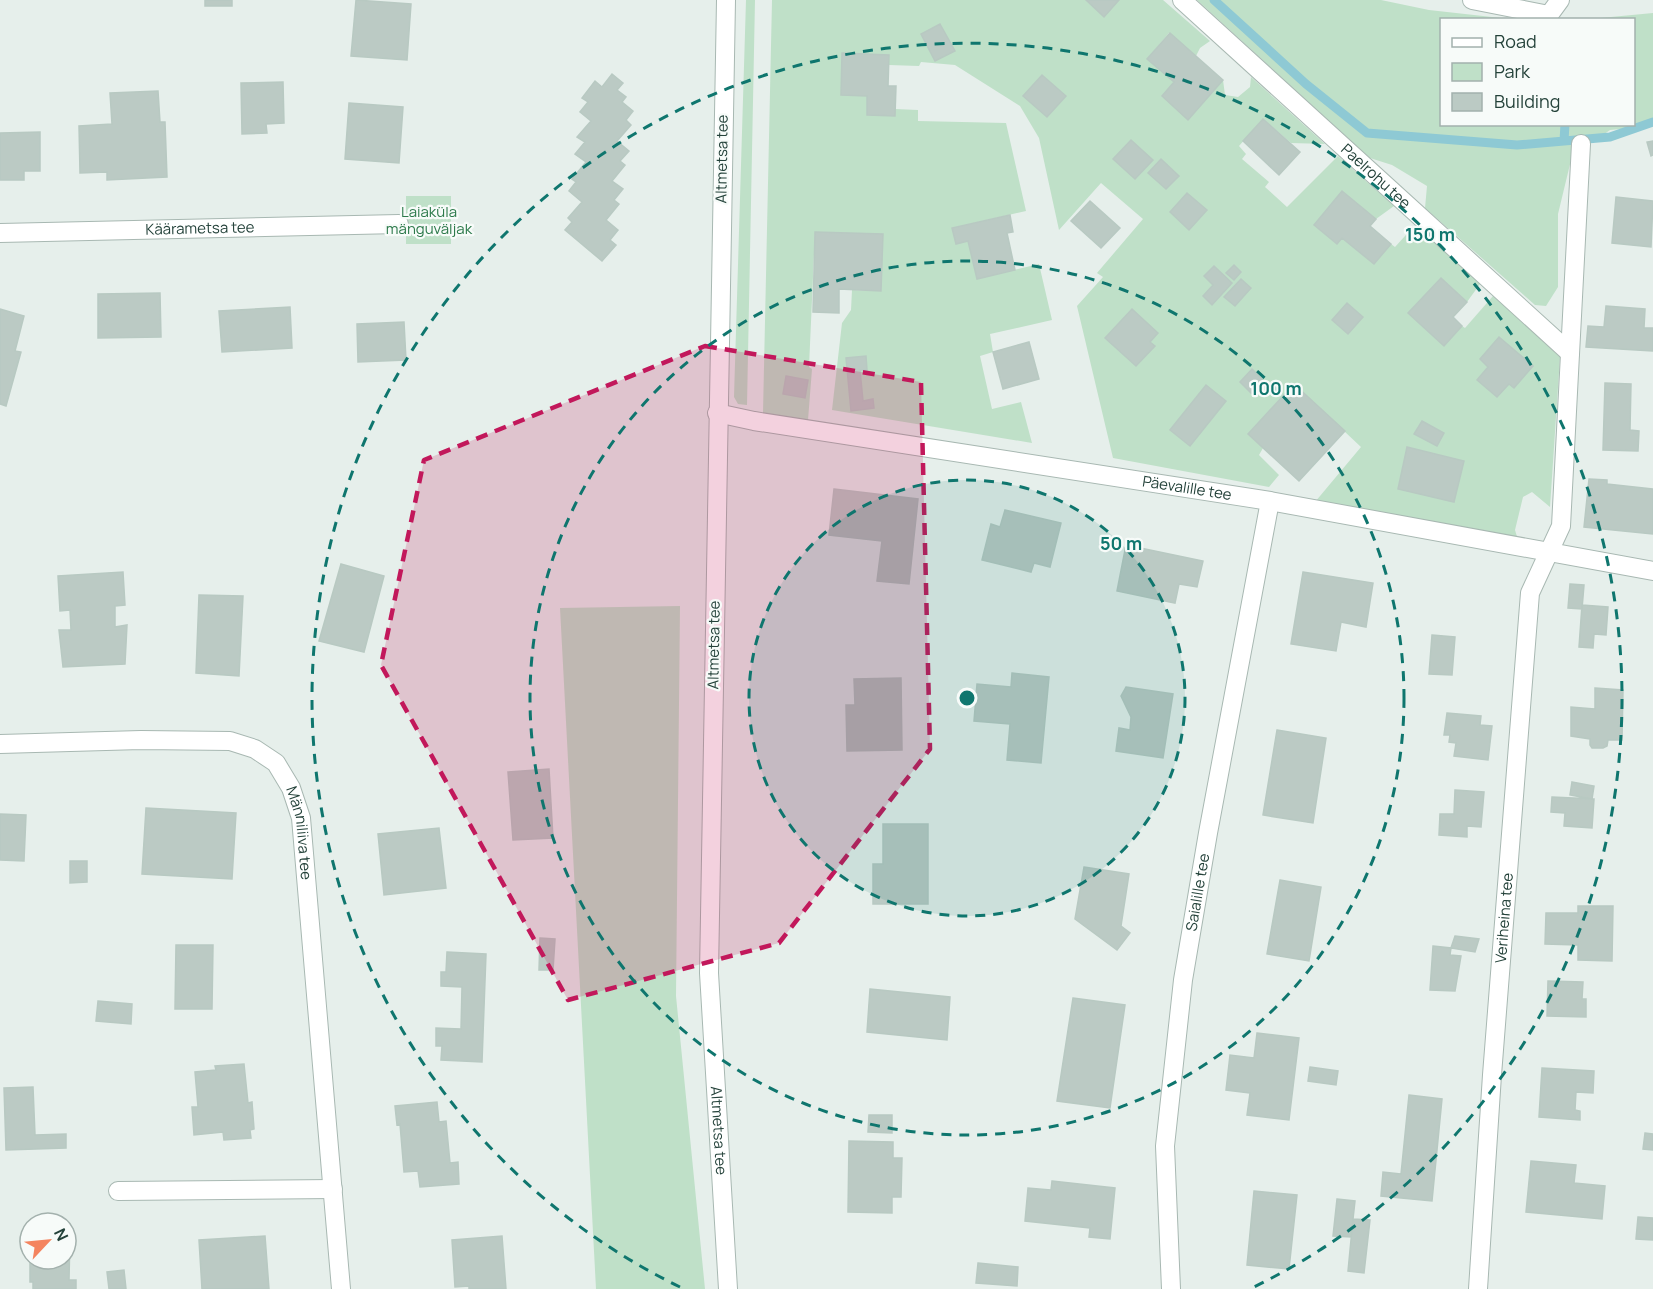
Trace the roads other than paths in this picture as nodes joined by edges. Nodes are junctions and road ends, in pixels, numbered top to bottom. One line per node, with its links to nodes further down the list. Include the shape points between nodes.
1 (726, 0): 9 (street, Altmetsa tee)
2 (1182, 0): 8 (street, Paelrohu tee)
3 (1472, 0): 4 (street, via 1549,15)
4 (1560, 0)
5 (1581, 144): 8 (street)
6 (399, 224): 7 (street, Käärametsa tee)
7 (0, 232)
8 (1570, 353): 11 (street, via 1561,526)
9 (717, 413): 10 (street, Päevalille tee); 17 (street, Altmetsa tee, via 709,973)
10 (1270, 501): 11 (street, Päevalille tee); 18 (street, Saialille tee, via 1183,980 1165,1146)
11 (1548, 551): 12 (street, Päevalille tee); 19 (street, Veriheina tee, via 1530,593)
12 (1653, 571)
13 (0, 744): 14 (street, Männiliiva tee, via 230,741 255,749 276,763 291,788 300,818)
14 (333, 1189): 15 (street); 16 (street, Männiliiva tee)
15 (118, 1191)
16 (341, 1289)
17 (728, 1289)
18 (1171, 1289)
19 (1478, 1289)

